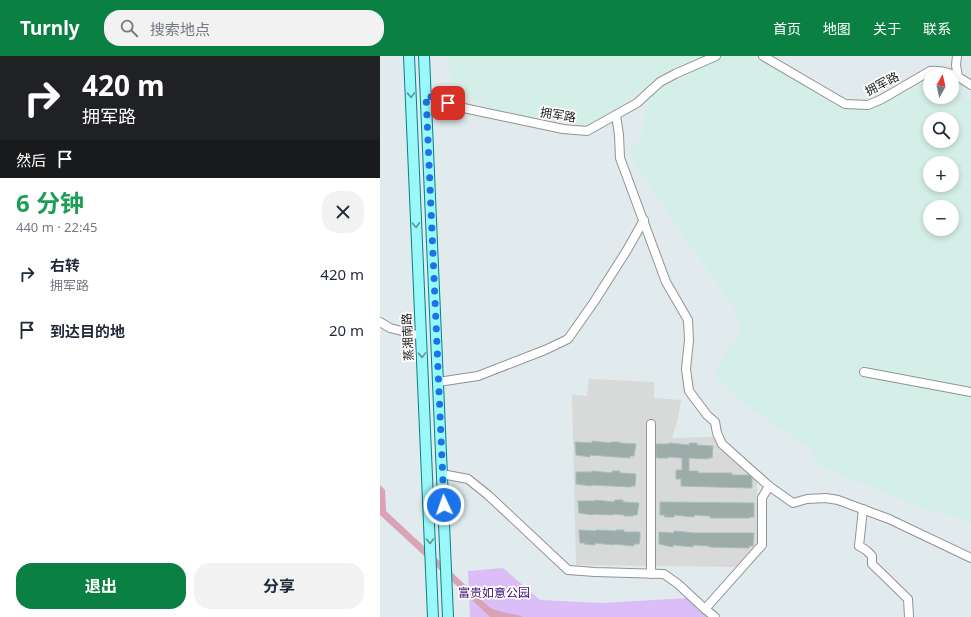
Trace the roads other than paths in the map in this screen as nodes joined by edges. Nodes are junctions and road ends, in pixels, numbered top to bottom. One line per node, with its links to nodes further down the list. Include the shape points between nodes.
1 (409, 56): 11 (main road, 蒸湘南路, one-way to 11)
2 (424, 56): 10 (main road)
3 (716, 56): 13 (street, 拥军路, via 660,82 637,103)
4 (763, 56): 7 (street, 拥军路, via 845,104 868,106)
5 (957, 56): 6 (street)
6 (956, 68)
7 (923, 75)
8 (959, 78): 9 (street, 拥军路)
9 (971, 85)
10 (426, 95): 12 (main road); 13 (street, 拥军路, via 459,106 563,129 587,131)
11 (411, 110): 12 (main road); 16 (main road, 蒸湘南路, one-way to 16)
12 (427, 110): 18 (main road)
13 (616, 115): 14 (street, via 620,158)
14 (644, 220): 18 (street, via 568,340 478,376); 22 (street, via 666,282 688,320 686,369 689,390 715,422 722,444)
15 (380, 322): 16 (street, via 390,328)
16 (421, 336): 27 (main road, 蒸湘南路, one-way to 27)
17 (864, 372): 19 (street)
18 (438, 382): 21 (main road)
19 (971, 392)
20 (651, 424): 25 (street)
21 (442, 474): 25 (street, via 468,479 568,570); 28 (main road)
22 (769, 486): 23 (street, via 793,503 826,498); 26 (street, via 762,498 762,545)
23 (863, 510): 24 (street, via 890,519); 30 (street, via 859,546 872,556 872,564 908,599)
24 (971, 558)
25 (651, 574): 26 (street, via 664,574)
26 (705, 609): 29 (street)
27 (433, 617)
28 (448, 617)
29 (715, 617)
30 (909, 617)

